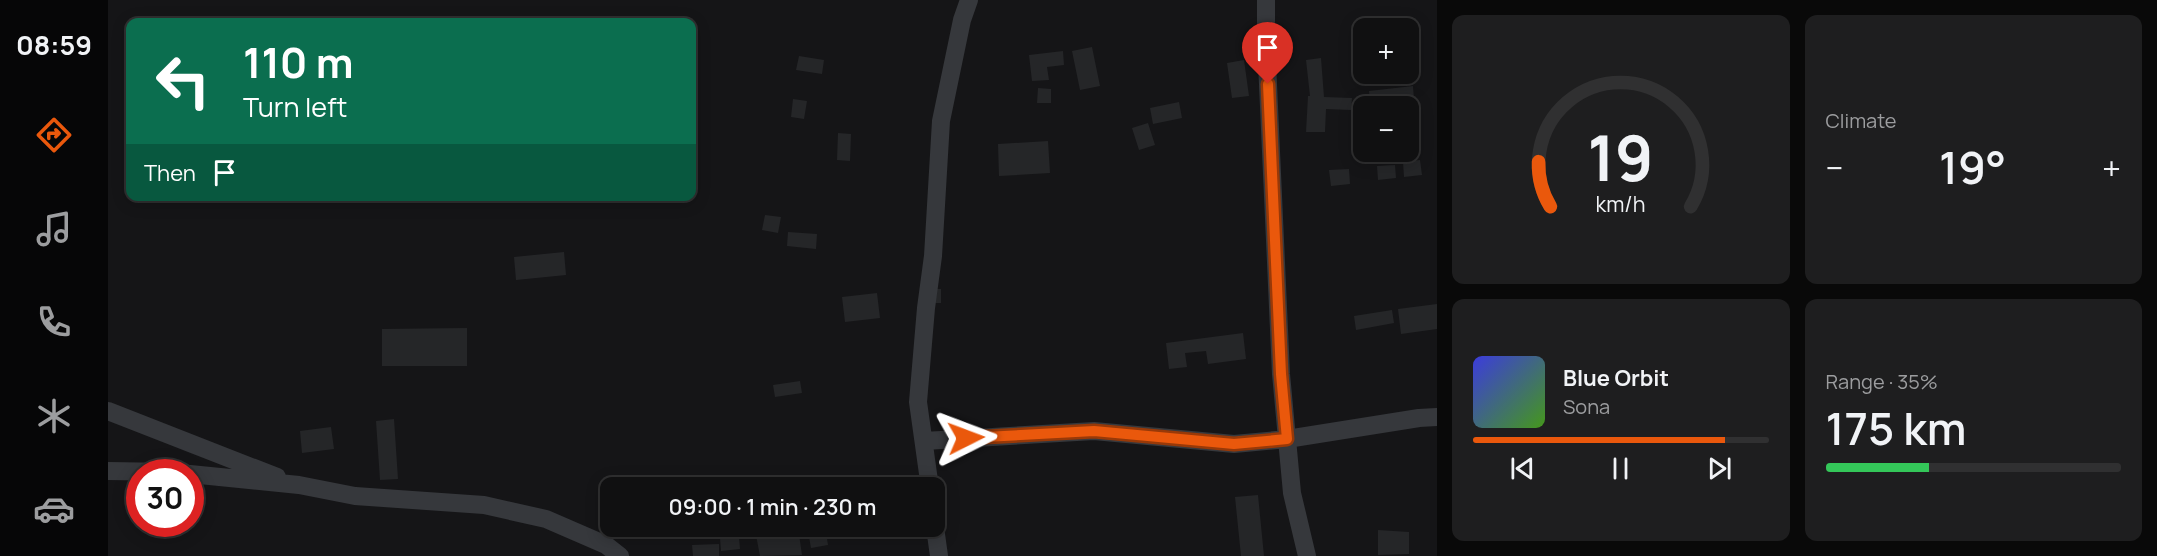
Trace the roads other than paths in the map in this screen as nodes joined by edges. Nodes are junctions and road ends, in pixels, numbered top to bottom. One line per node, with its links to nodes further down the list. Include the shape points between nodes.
1 (969, 0): 6 (street, via 941,121 933,256 918,402)
2 (1266, 0): 5 (street)
3 (108, 411): 11 (street)
4 (1437, 417): 5 (street)
5 (1287, 439): 6 (street, via 1234,444 1094,431); 15 (street, via 1292,493)
6 (924, 441): 10 (street)
7 (108, 471): 8 (street)
8 (126, 471)
9 (204, 475): 11 (street)
10 (929, 477)
11 (299, 485): 13 (street, via 355,496 495,507 546,519 606,545)
12 (936, 537): 14 (street)
13 (620, 556)
14 (939, 556)
15 (1307, 556)

